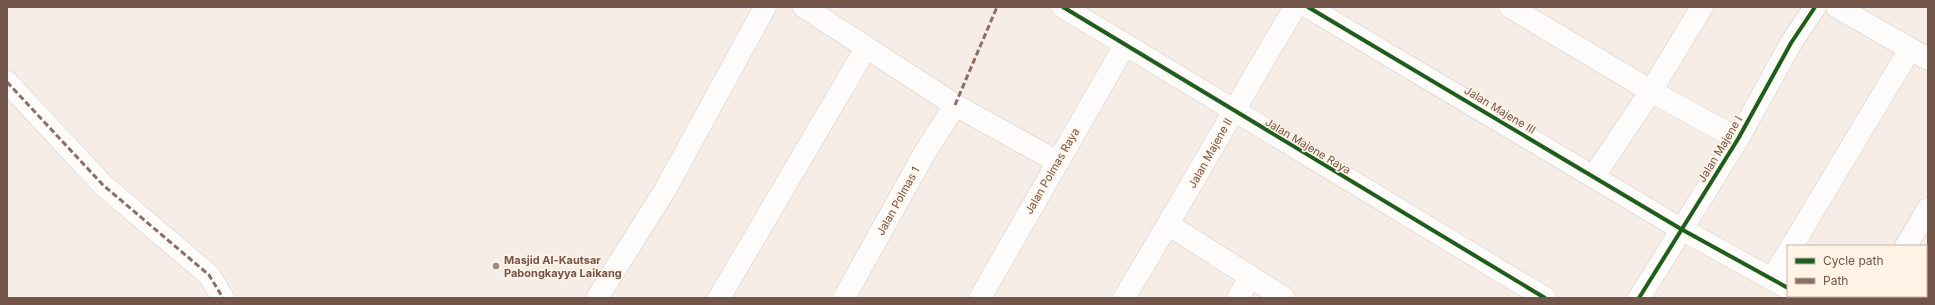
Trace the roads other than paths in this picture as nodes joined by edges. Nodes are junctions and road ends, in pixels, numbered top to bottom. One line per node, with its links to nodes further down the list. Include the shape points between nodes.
1 (765, 7): 29 (street, via 665,190)
2 (804, 7): 11 (street)
3 (1063, 7): 10 (street, Jalan Majene Raya)
4 (1295, 7): 16 (street, Jalan Majene II)
5 (1308, 7): 19 (street, Jalan Majene III)
6 (1510, 7): 14 (street)
7 (1701, 7): 14 (street)
8 (1814, 7): 17 (street, Jalan Majene I)
9 (1837, 7): 12 (street)
10 (1125, 45): 16 (street, Jalan Majene Raya); 18 (street, Jalan Polmas Raya)
11 (866, 48): 15 (street); 30 (street)
12 (1921, 55): 23 (street)
13 (7, 82): 28 (street, via 103,185 209,274)
14 (1651, 91): 17 (street); 19 (street)
15 (955, 106): 18 (street); 31 (street, Jalan Polmas 1, via 924,154)
16 (1233, 111): 21 (street, Jalan Majene II); 36 (street, Jalan Majene Raya)
17 (1738, 139): 22 (street, Jalan Majene I)
18 (1058, 162): 32 (street, Jalan Polmas Raya)
19 (1594, 176): 22 (street, Jalan Majene III)
20 (1928, 209): 24 (street)
21 (1169, 225): 26 (street); 33 (street, Jalan Majene II)
22 (1682, 229): 27 (street, Jalan Majene III); 37 (street, Jalan Majene I)
23 (1793, 245)
24 (1907, 245)
25 (1787, 256): 27 (street)
26 (1250, 277): 34 (street); 35 (street)
27 (1780, 283)
28 (223, 298)
29 (597, 298)
30 (719, 298)
31 (844, 298)
32 (980, 298)
33 (1124, 298)
34 (1238, 298)
35 (1284, 298)
36 (1545, 298)
37 (1639, 298)

